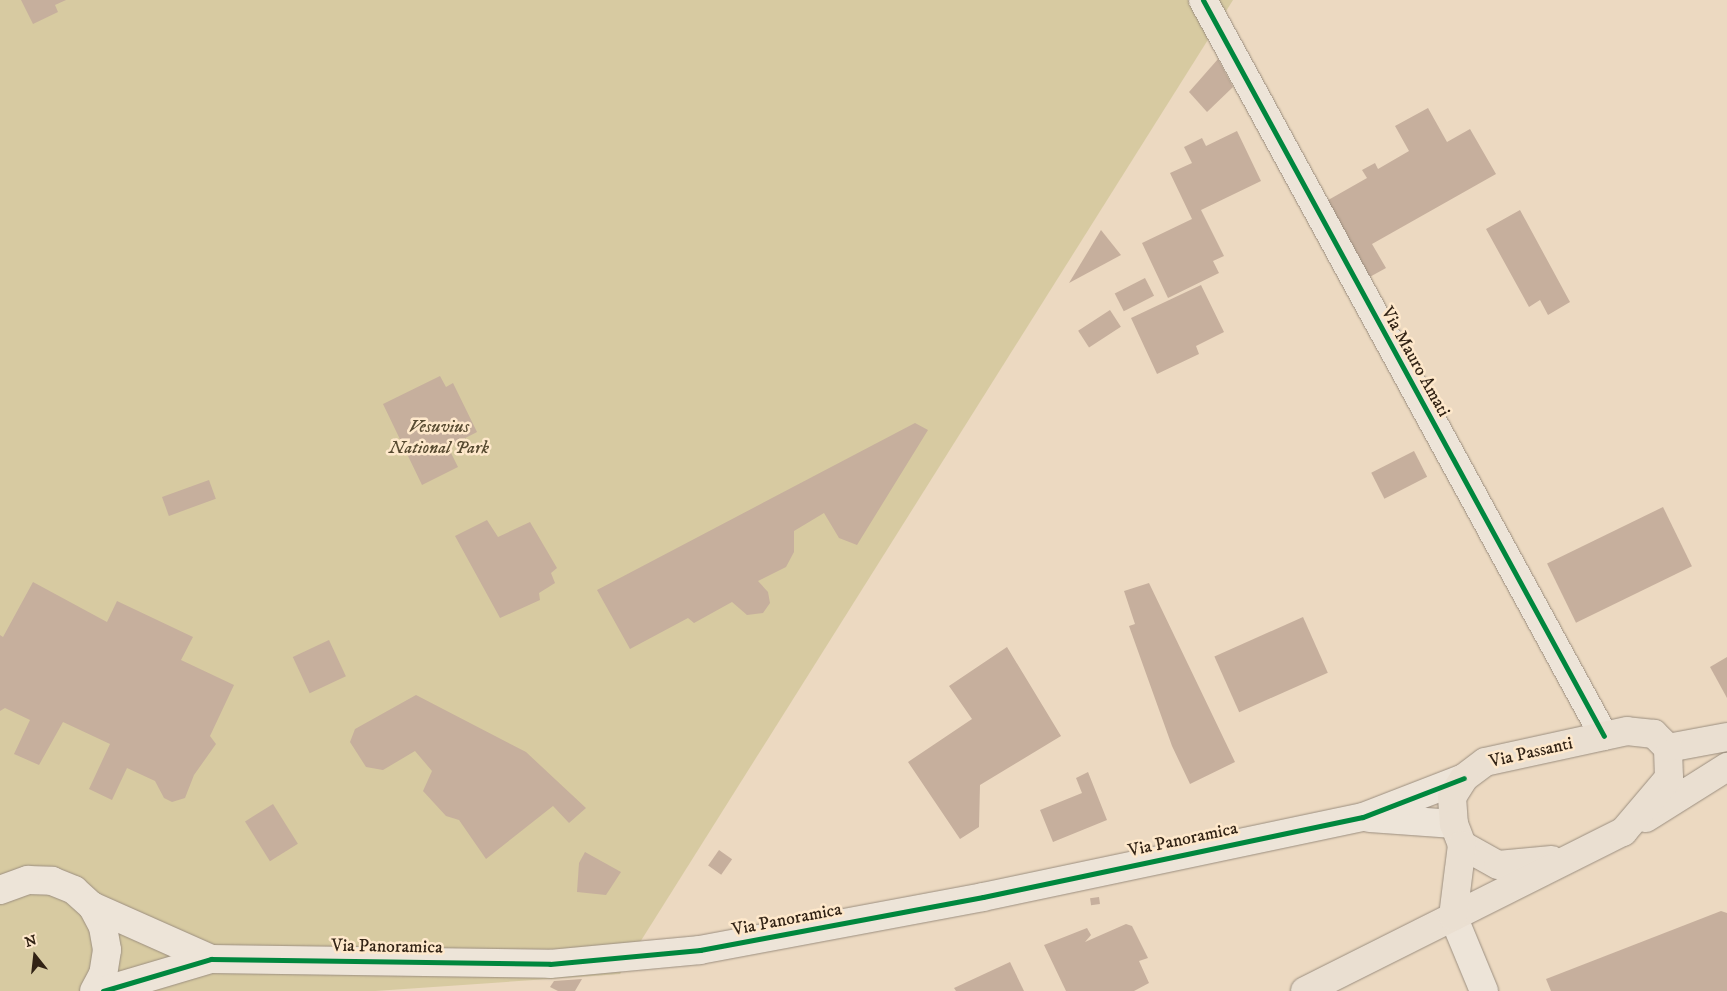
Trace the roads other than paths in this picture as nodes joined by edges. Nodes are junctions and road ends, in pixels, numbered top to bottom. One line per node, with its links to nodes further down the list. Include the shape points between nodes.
1 (1203, 0): 2 (street, Via Mauro Amati)
2 (1604, 736): 4 (main road, Via Passanti, via 1627,731 1654,734); 6 (main road, Via Passanti, via 1485,762)
3 (1727, 737): 4 (main road)
4 (1668, 748): 8 (main road, via 1669,778)
5 (1727, 767): 8 (main road)
6 (1464, 778): 7 (street, Via Panoramica); 9 (main road, Via Passanti, via 1452,797)
7 (1363, 818): 9 (street, Via Panoramica); 16 (street, Via Panoramica, via 983,897 700,950 550,964)
8 (1623, 832): 10 (main road)
9 (1458, 834): 10 (main road, via 1498,865); 15 (main road, Via Passanti)
10 (1569, 859): 15 (main road)
11 (0, 874): 12 (street, Via Panoramica)
12 (28, 880): 13 (street, Via Panoramica); 14 (street, Via Panoramica, via 52,881 74,890)
13 (0, 890)
14 (92, 906): 16 (street, Via Panoramica); 17 (street, Via Panoramica, via 103,927 107,950 103,974)
15 (1453, 916): 19 (main road); 20 (street)
16 (211, 959): 18 (street, Via Panoramica)
17 (94, 991)
18 (103, 991)
19 (1305, 991)
20 (1484, 991)

